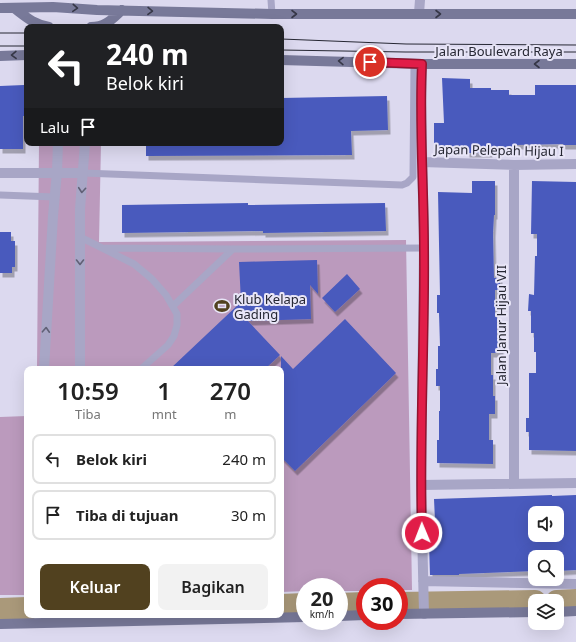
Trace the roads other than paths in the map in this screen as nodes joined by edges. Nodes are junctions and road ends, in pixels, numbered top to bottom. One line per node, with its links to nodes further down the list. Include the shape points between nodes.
1 (271, 0): 8 (lane)
2 (420, 0): 9 (street)
3 (59, 4): 4 (main road, one-way to 4); 6 (main road)
4 (97, 5): 7 (main road)
5 (0, 8): 6 (main road)
6 (14, 8): 11 (main road)
7 (122, 10): 8 (main road, one-way to 8); 12 (main road)
8 (272, 14): 9 (main road, one-way to 9)
9 (419, 14): 10 (main road, one-way to 10)
10 (576, 14)
11 (36, 24)
12 (106, 24)
13 (24, 55): 14 (main road, one-way to 14)
14 (0, 56)
15 (284, 60): 16 (main road, Jalan Boulevard Raya, one-way to 15)
16 (418, 63): 17 (main road, Jalan Boulevard Raya, one-way to 16); 20 (street); 25 (lane, via 413,177 402,185)
17 (576, 64)
18 (58, 146): 23 (street)
19 (85, 146): 25 (street)
20 (422, 162): 22 (street, Japan Pelepah Hijau I); 30 (street)
21 (576, 164): 22 (street, Japan Pelepah Hijau I)
22 (514, 165): 37 (street, Jalan Janur Hijau VII)
23 (57, 172): 24 (street); 25 (street); 27 (street)
24 (0, 173)
25 (83, 173): 28 (street, one-way to 28)
26 (0, 195): 27 (lane)
27 (55, 197): 33 (street, one-way to 27)
28 (80, 237): 29 (lane); 34 (street, one-way to 34)
29 (102, 248): 31 (lane); 32 (lane, via 134,264 152,279)
30 (424, 248): 31 (lane); 38 (street)
31 (233, 249): 32 (lane)
32 (173, 306): 35 (lane, via 178,325 174,336 168,345)
33 (44, 366)
34 (80, 366)
35 (144, 366)
36 (576, 482): 37 (street)
37 (514, 484): 38 (street)
38 (420, 485): 40 (street)
39 (576, 584): 40 (street)
40 (423, 585): 42 (street)
41 (576, 611): 44 (main road)
42 (424, 612): 43 (main road); 45 (main road)
43 (528, 612)
44 (564, 612)
45 (408, 613)
46 (284, 617): 47 (main road)
47 (296, 617)
48 (261, 618): 49 (main road)
49 (0, 624)

